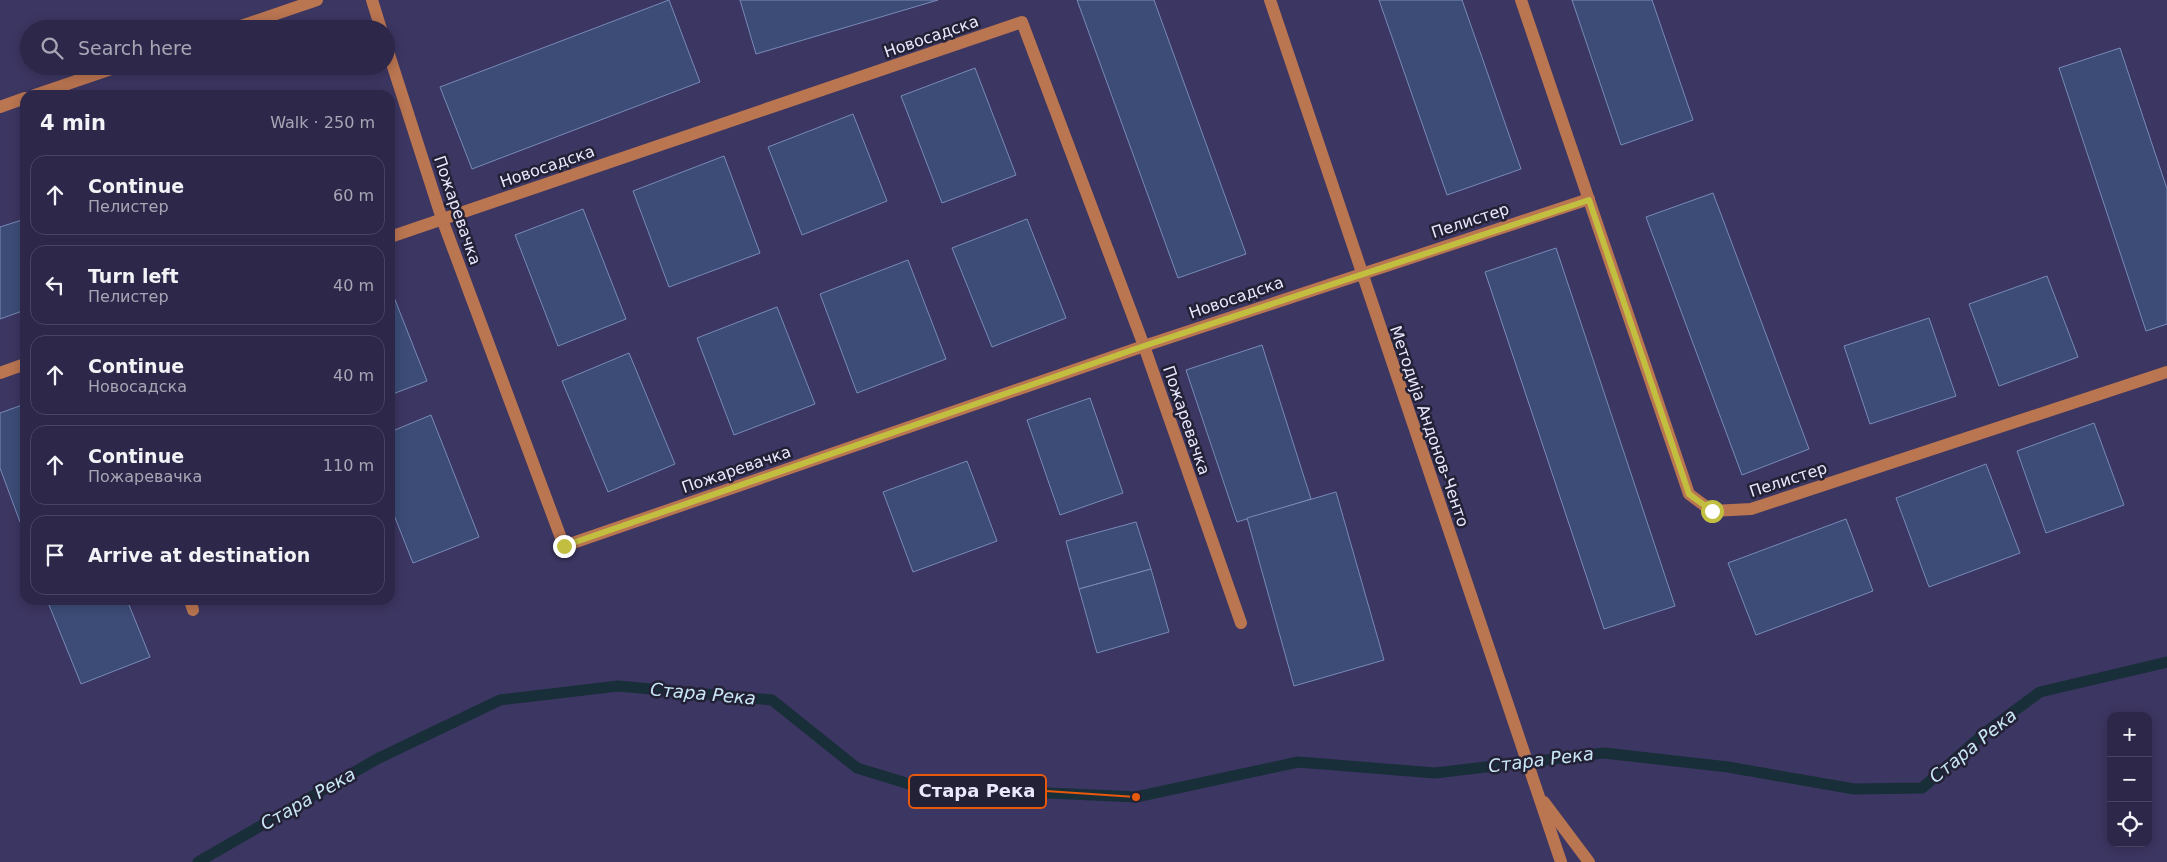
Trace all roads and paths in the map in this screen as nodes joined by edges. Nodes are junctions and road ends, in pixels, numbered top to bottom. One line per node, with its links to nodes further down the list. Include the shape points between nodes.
1 (317, 0): 5 (street)
2 (372, 0): 6 (street)
3 (1270, 0): 15 (street, Методија Андонов-Ченто)
4 (1521, 0): 12 (street, Пелистер)
5 (258, 20)
6 (378, 20)
7 (395, 73): 13 (street, Пожаревачка)
8 (94, 75): 9 (street)
9 (50, 90)
10 (20, 100): 11 (street)
11 (0, 107)
12 (1589, 200): 15 (street, Пелистер); 18 (street, Пелистер, via 1689,494 1712,511 1751,509)
13 (442, 218): 14 (street, Новосадска); 16 (street, Новосадска, via 1022,22); 16 (street, Пожаревачка, via 564,546)
14 (395, 235)
15 (1362, 272): 16 (street, Новосадска); 21 (street, Методија Андонов-Ченто)
16 (1144, 346): 20 (street, Пожаревачка)
17 (20, 366): 19 (street)
18 (2167, 372)
19 (0, 373)
20 (1241, 622)
21 (1535, 788): 22 (street, Методија Андонов-Ченто); 23 (street)
22 (1561, 862)
23 (1589, 862)

